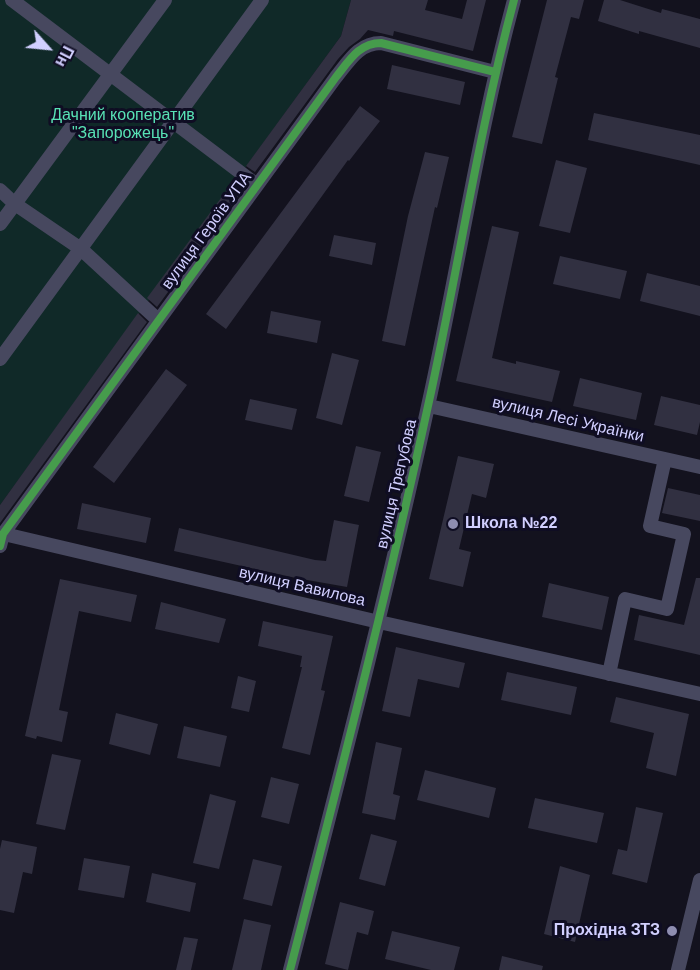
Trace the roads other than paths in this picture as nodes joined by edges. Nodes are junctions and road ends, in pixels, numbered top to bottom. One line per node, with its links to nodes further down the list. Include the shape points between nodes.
1 (12, 0): 6 (street)
2 (165, 0): 6 (street)
3 (262, 0): 7 (street)
4 (514, 0): 5 (street, вулиця Трегубова)
5 (495, 72): 8 (street, вулиця Героїв УПА, via 370,43 336,77); 15 (street, вулиця Трегубова)
6 (111, 74): 7 (street); 10 (street)
7 (174, 121): 8 (street); 12 (street)
8 (257, 185): 13 (street, вулиця Героїв УПА)
9 (0, 190): 10 (street)
10 (15, 204): 11 (street); 12 (street)
11 (0, 224)
12 (81, 249): 13 (street); 14 (street)
13 (158, 320): 18 (street, вулиця Героїв УПА)
14 (0, 359)
15 (429, 406): 16 (street, вулиця Лесі Українки); 19 (street, вулиця Трегубова)
16 (665, 459): 17 (street, вулиця Лесі Українки); 20 (street, via 650,526 684,534 667,609 625,599)
17 (700, 467)
18 (1, 538): 19 (street, вулиця Вавилова)
19 (379, 622): 20 (street, вулиця Вавилова); 24 (street, вулиця Трегубова)
20 (609, 674): 21 (street, вулиця Вавилова)
21 (700, 694)
22 (700, 880): 23 (street)
23 (697, 909): 25 (street)
24 (290, 970)
25 (678, 970)

